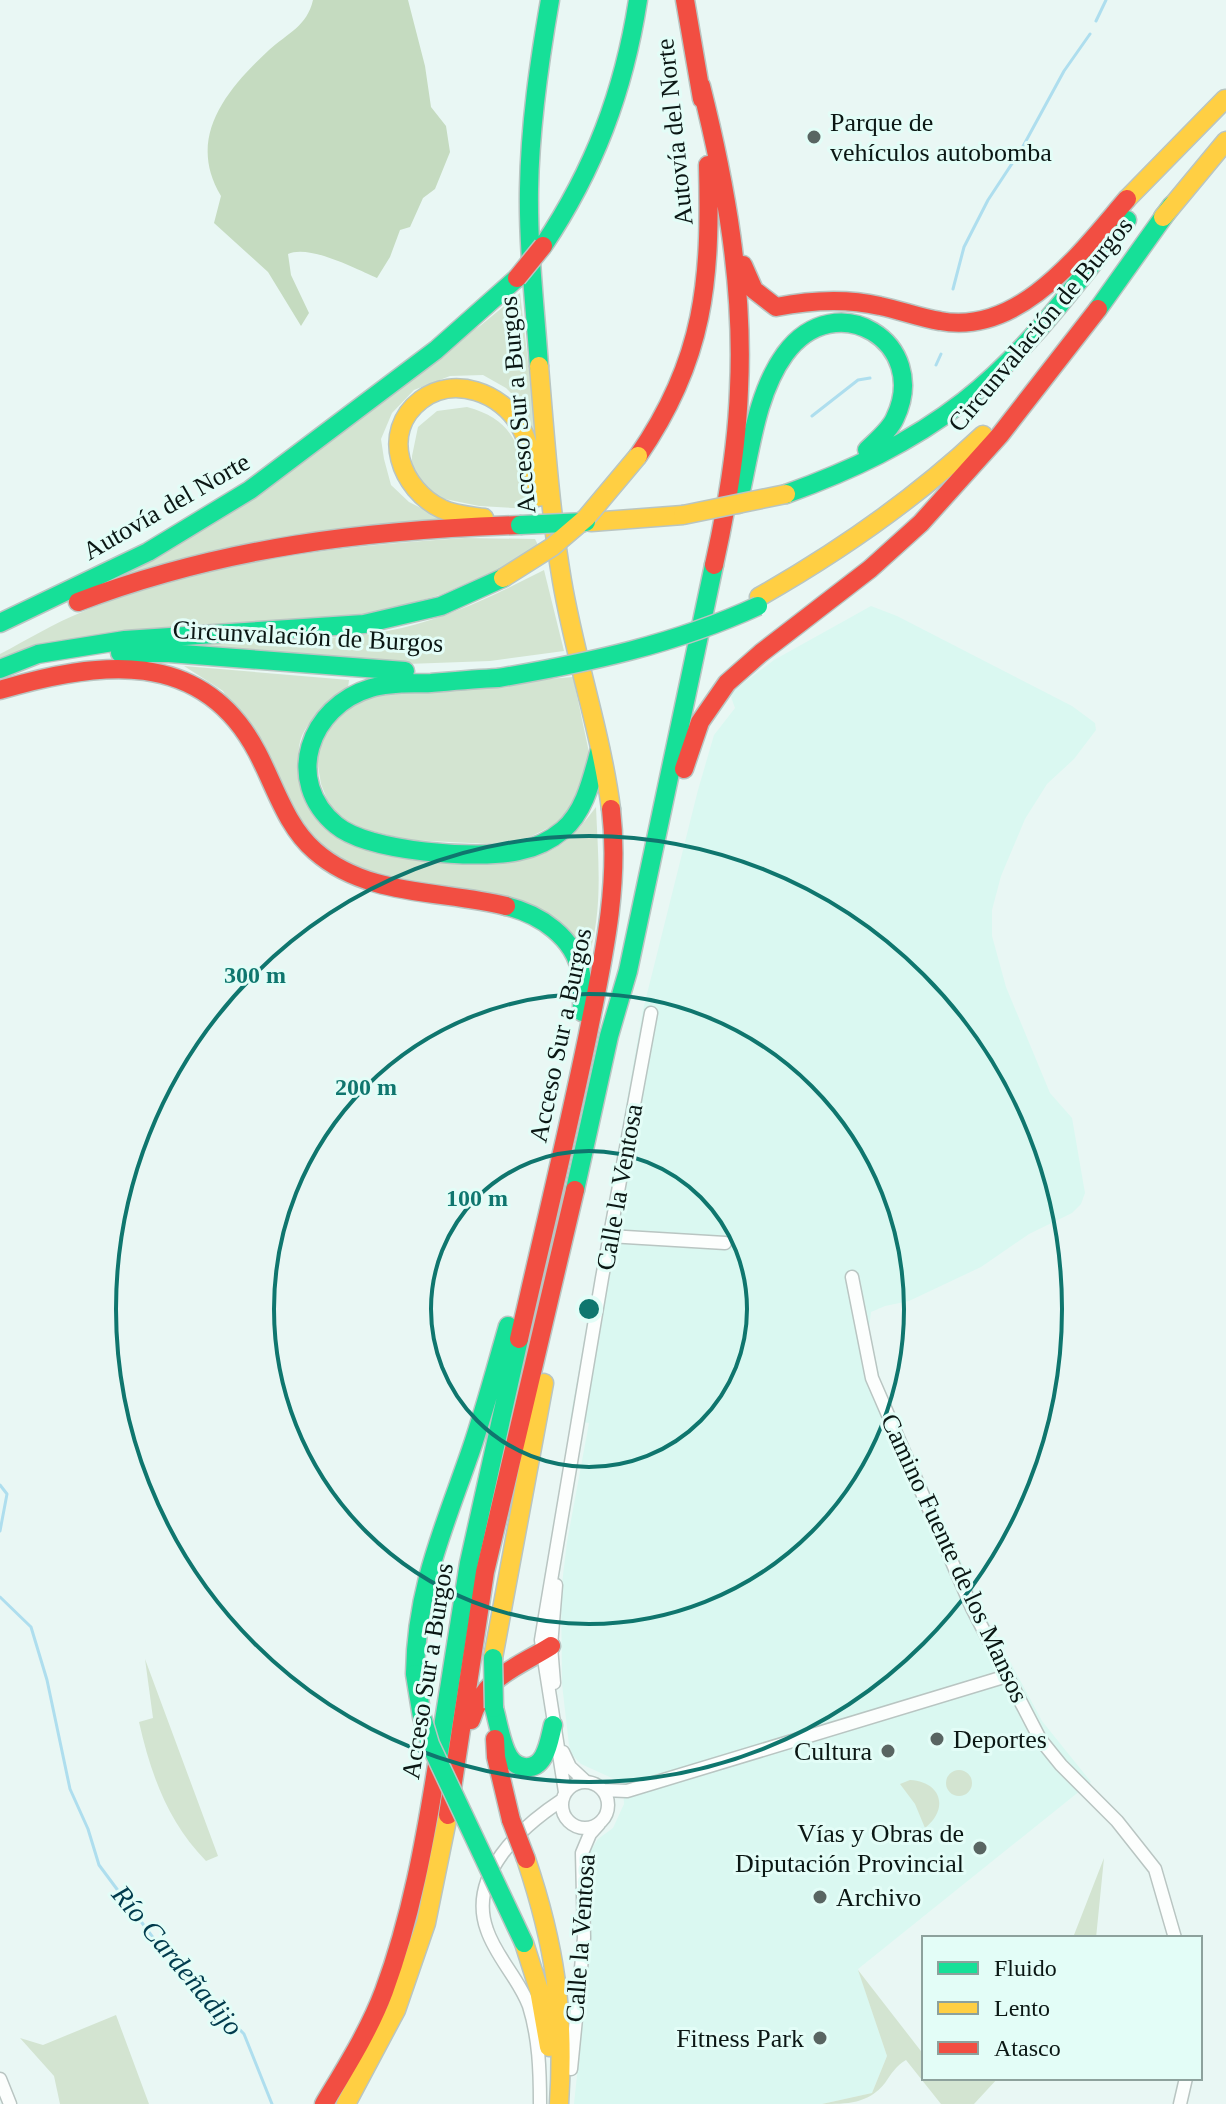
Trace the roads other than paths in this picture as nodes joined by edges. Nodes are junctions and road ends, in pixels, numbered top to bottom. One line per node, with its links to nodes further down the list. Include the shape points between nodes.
1 (550, 0): 12 (highway, Acceso Sur a Burgos, via 532,127 529,200 550,503)
2 (638, 0): 13 (highway, Autovía del Norte, bridge, via 626,69 586,178 543,246 472,322 236,499 192,527)
3 (685, 0): 4 (highway, Autovía del Norte)
4 (701, 86): 7 (highway, Acceso Sur a Burgos); 15 (highway, Autovía del Norte, bridge, via 711,230 700,323 690,359 652,438 586,518 552,547 503,578 441,606 364,624 125,640 38,654)
5 (1225, 98): 7 (highway, via 1034,294 1017,308 971,324 946,323 867,302 768,304 745,278); 9 (highway, Circunvalación de Burgos, via 1071,289 991,376 915,434 861,464)
6 (1226, 141): 8 (highway, Circunvalación de Burgos)
7 (720, 159): 11 (highway, Acceso Sur a Burgos, via 739,294 740,370 734,449)
8 (1172, 205): 16 (highway, Circunvalación de Burgos, via 1002,415 927,488 864,535 759,601 632,644); 19 (highway, via 1090,324 934,511 737,673 709,706 694,735 642,937)
9 (786, 494): 10 (highway, Circunvalación de Burgos, bridge, via 683,515); 11 (highway, via 863,453 898,419 904,375 886,338 850,322 831,322 800,335 787,351 768,386 729,540)
10 (498, 522): 12 (highway, via 425,501 401,473 396,457 403,424 432,394 454,388 488,394 514,416 523,431 553,569); 14 (highway, via 206,560 112,588)
11 (713, 574): 19 (highway, Acceso Sur a Burgos)
12 (563, 590): 18 (highway, Acceso Sur a Burgos)
13 (0, 623)
14 (0, 635)
15 (0, 669): 16 (highway, Circunvalación de Burgos, via 81,655 169,653 390,671)
16 (499, 673): 18 (highway, via 382,685 348,697 325,715 312,737 309,774 319,806 350,835 373,843 432,851 516,852 564,830 585,799)
17 (0, 690): 21 (highway, via 82,670 116,668 178,679 209,694 243,728 288,819 325,859 375,883 513,907 557,930 581,968)
18 (601, 744): 21 (highway, Acceso Sur a Burgos, via 612,812 611,922)
19 (628, 971): 28 (highway, bridge, via 497,1629); 37 (highway, Acceso Sur a Burgos, via 485,1572 439,1867 426,1923)
20 (651, 1013): 23 (street, Calle la Ventosa)
21 (584, 1057): 22 (highway, Acceso Sur a Burgos)
22 (548, 1210): 37 (highway, Acceso Sur a Burgos, via 457,1628); 44 (highway, bridge, via 527,1260 418,1604 415,1674 430,1744 524,1943 545,2016)
23 (609, 1236): 24 (street); 26 (street, Calle la Ventosa, via 547,1592)
24 (725, 1243)
25 (852, 1277): 27 (street, Camino Fuente de los Mansos, via 872,1378)
26 (546, 1649): 29 (street, Calle la Ventosa); 37 (highway, via 498,1678 474,1705 439,1910)
27 (1007, 1676): 32 (street); 36 (street, Camino Fuente de los Mansos, via 1040,1739 1155,1869)
28 (494, 1708): 29 (highway, via 507,1753 519,1766 535,1766); 45 (highway, bridge, via 496,1757 511,1820 554,1957 562,2042)
29 (554, 1736): 30 (street, Calle la Ventosa, via 567,1764); 33 (street, Calle la Ventosa)
30 (585, 1781): 31 (street); 33 (street, via 570,1786)
31 (603, 1790): 32 (street); 34 (street)
32 (627, 1791): 34 (street)
33 (563, 1796): 35 (street, via 561,1808 569,1822 584,1828); 43 (street, Calle la Ventosa, via 500,1856 483,1898 486,1929 528,2002)
34 (608, 1809): 35 (street)
35 (599, 1824): 46 (street, Calle la Ventosa, via 582,1853 584,1938)
36 (1174, 1936)
37 (408, 1964): 41 (highway, Acceso Sur a Burgos); 42 (highway, Acceso Sur a Burgos, via 396,2010)
38 (1186, 2080): 47 (street)
39 (1, 2085): 40 (street)
40 (10, 2104)
41 (324, 2104)
42 (346, 2104)
43 (540, 2104)
44 (549, 2104)
45 (559, 2104)
46 (568, 2104)
47 (1180, 2104)

